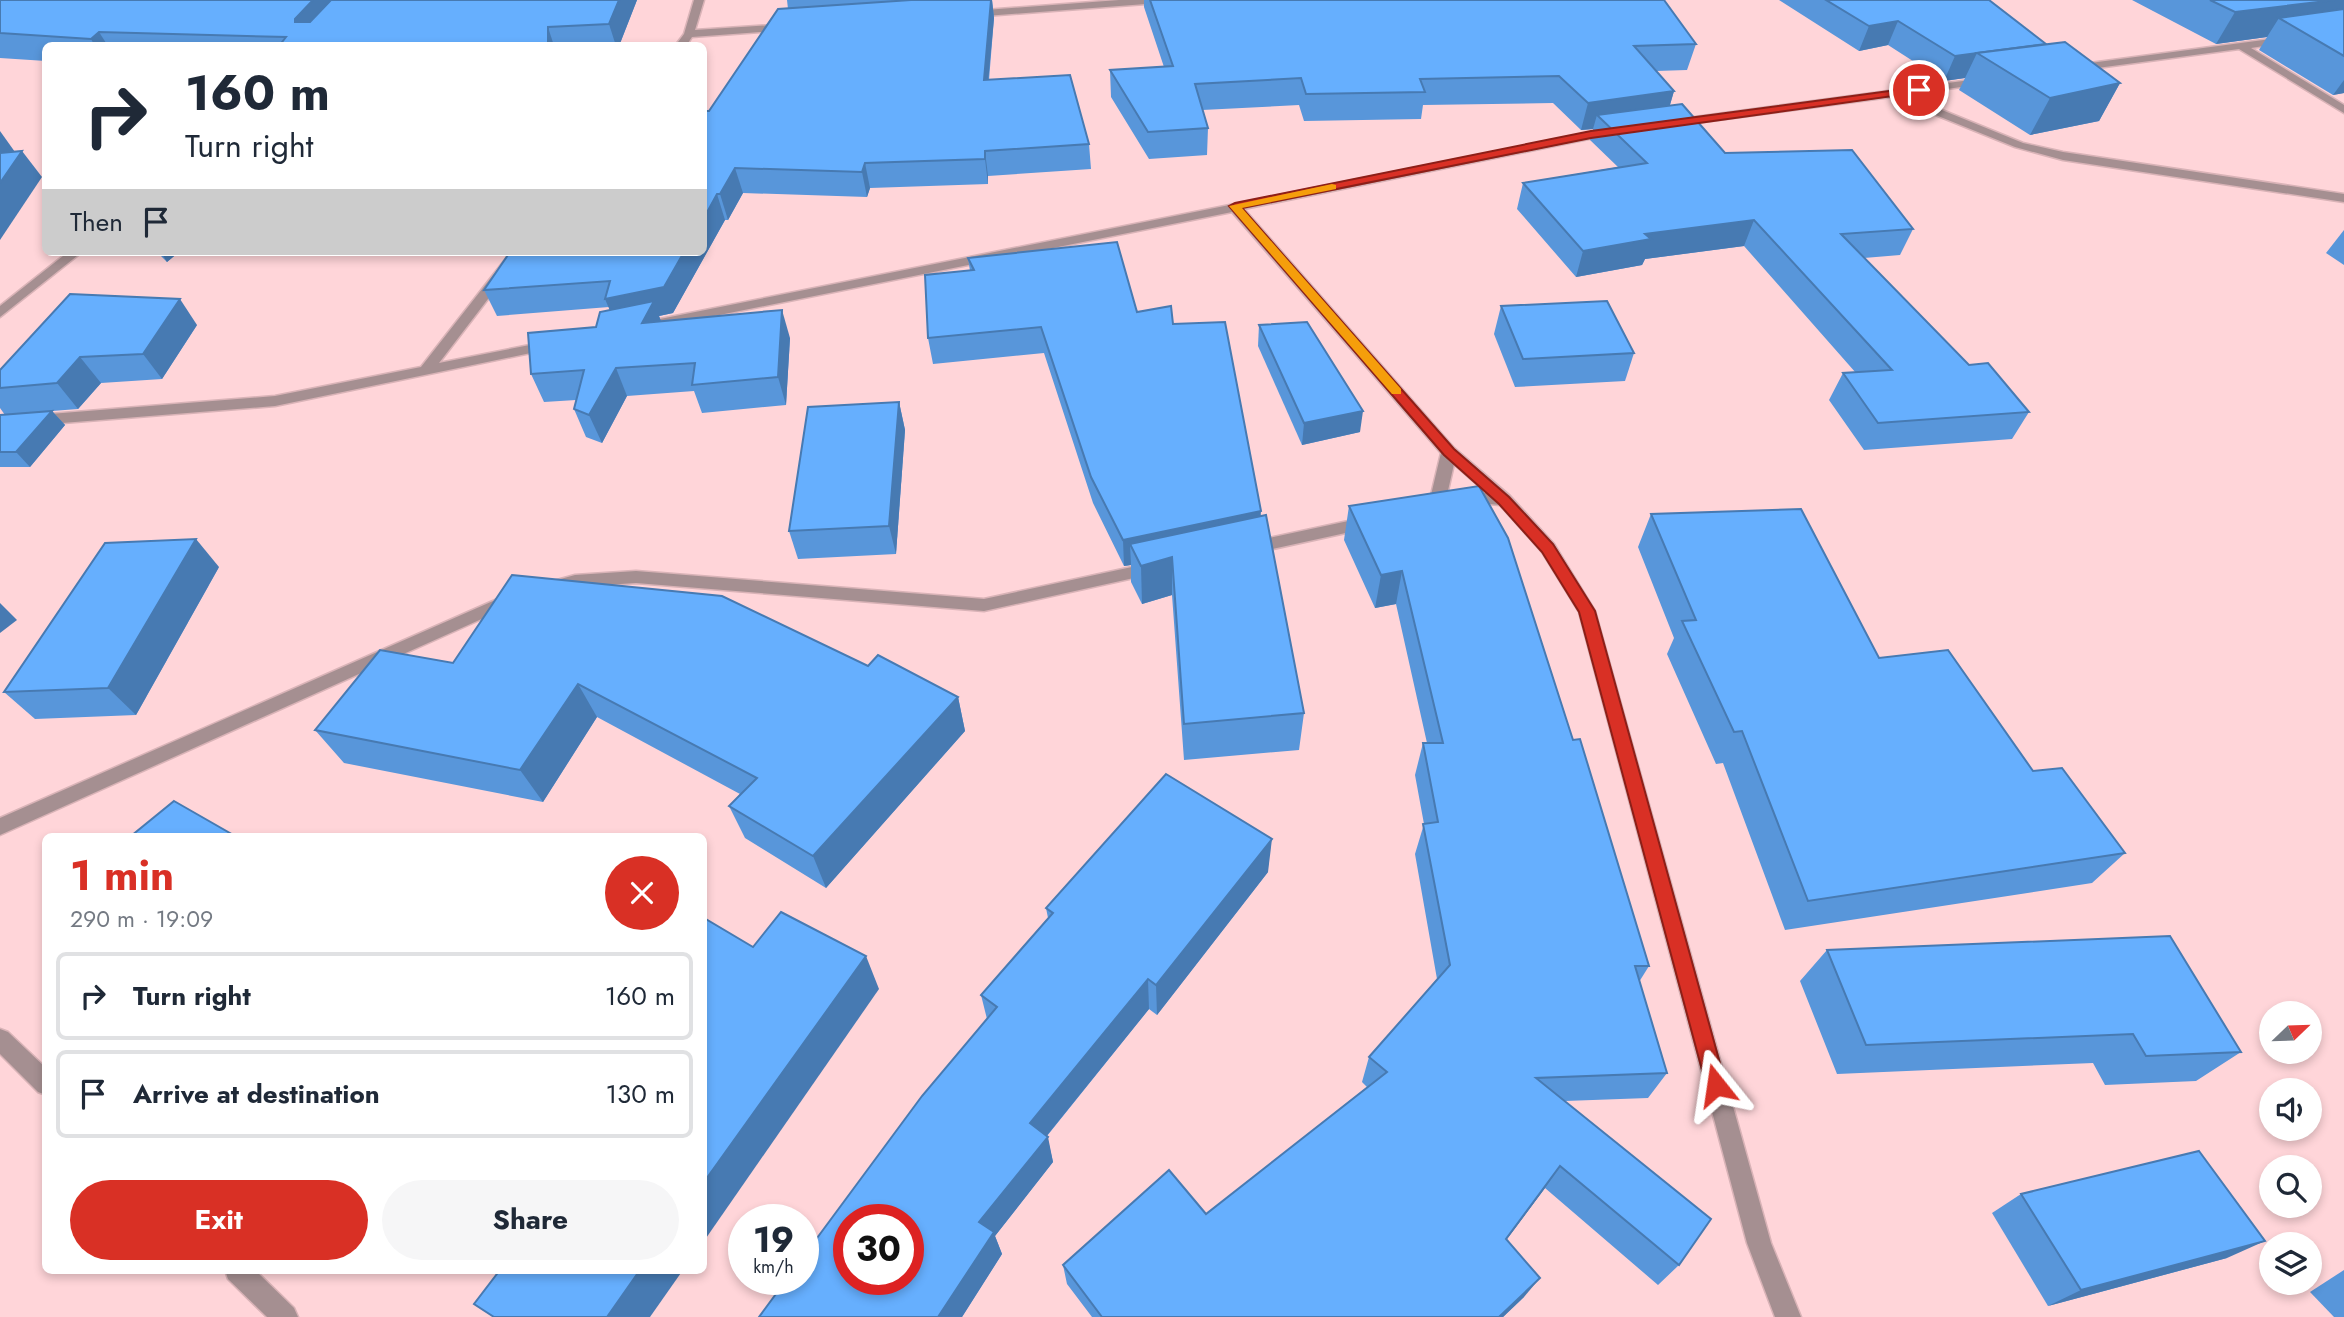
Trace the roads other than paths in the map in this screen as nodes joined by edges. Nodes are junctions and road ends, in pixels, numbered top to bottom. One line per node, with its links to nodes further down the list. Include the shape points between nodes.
1 (699, 0): 6 (street)
2 (1159, 0): 3 (street)
3 (1104, 2): 4 (street)
4 (966, 15)
5 (800, 26): 6 (street)
6 (689, 34): 8 (street)
7 (2305, 37): 9 (street)
8 (683, 42)
9 (2241, 46): 10 (street); 13 (street)
10 (2067, 70)
11 (2000, 79): 12 (street)
12 (1892, 93): 14 (street); 16 (street, via 2019,145 2063,156)
13 (2344, 110)
14 (1660, 125)
15 (1632, 129): 17 (street)
16 (2344, 198)
17 (1235, 206): 21 (street); 25 (street)
18 (71, 256): 20 (street)
19 (515, 256): 23 (street)
20 (0, 313)
21 (632, 329)
22 (564, 342): 23 (street)
23 (426, 370): 24 (street, via 275,401)
24 (0, 423)
25 (1449, 452): 26 (street); 26 (street, via 1434,498)
26 (1504, 500): 35 (street, via 1548,548 1587,611 1759,1243)
27 (1386, 517): 28 (street)
28 (1227, 553)
29 (1173, 564): 30 (street, via 984,605 636,577 575,581 534,592)
30 (0, 827)
31 (0, 1039): 32 (street)
32 (42, 1080)
33 (241, 1274): 34 (street)
34 (285, 1317)
35 (1788, 1317)

